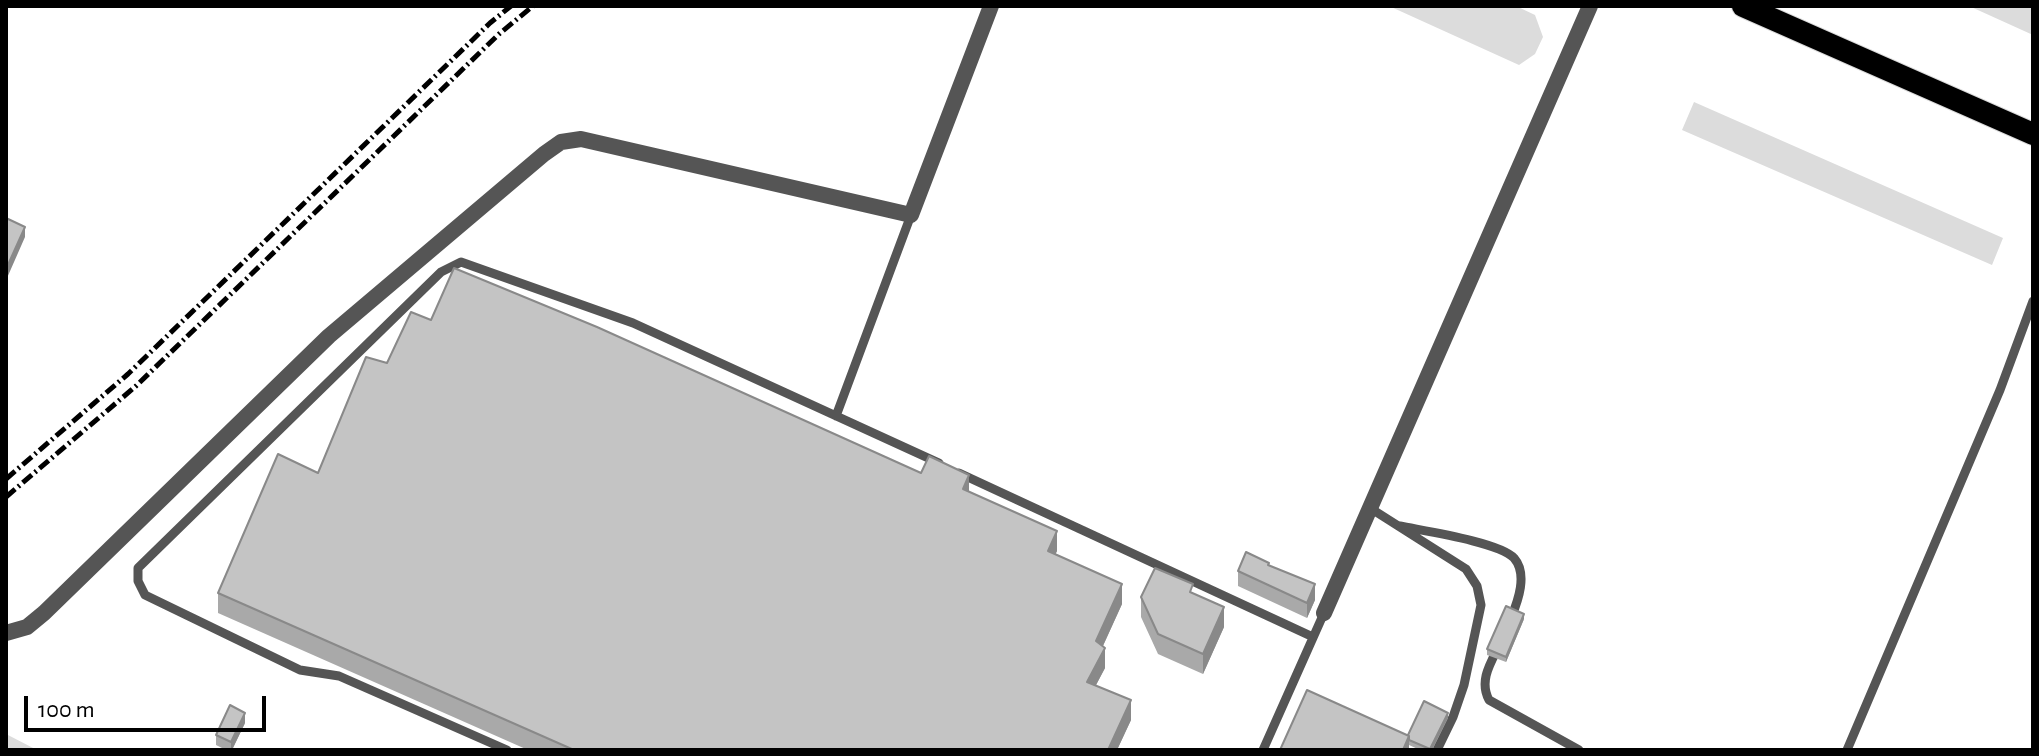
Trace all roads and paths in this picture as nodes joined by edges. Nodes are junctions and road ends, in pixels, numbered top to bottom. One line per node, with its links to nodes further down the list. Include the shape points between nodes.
1 (991, 6): 5 (street)
2 (1590, 6): 8 (street)
3 (1743, 6): 4 (highway)
4 (2033, 134)
5 (911, 215): 7 (lane); 12 (street, via 581,139 561,142 329,336 44,613 27,627)
6 (2033, 301): 19 (lane)
7 (836, 416): 13 (lane); 15 (lane, via 633,323 461,262 441,272 138,568 145,595 300,670 339,676)
8 (1370, 508): 9 (lane); 10 (street)
9 (1400, 526): 11 (lane, via 1500,549 1515,559 1520,588); 17 (lane, via 1466,569 1481,605 1464,685)
10 (1324, 613): 13 (lane)
11 (1508, 624)
12 (6, 633)
13 (1313, 637): 16 (lane)
14 (1503, 637): 18 (lane, via 1485,676 1489,700)
15 (507, 750)
16 (1263, 750)
17 (1437, 750)
18 (1579, 750)
19 (1847, 750)

